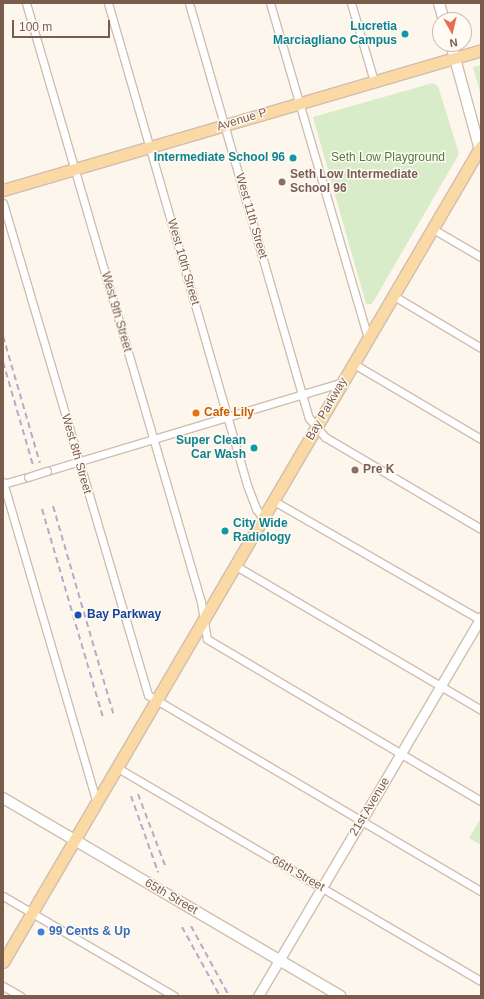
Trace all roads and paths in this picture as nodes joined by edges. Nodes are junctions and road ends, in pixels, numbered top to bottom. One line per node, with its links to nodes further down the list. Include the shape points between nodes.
1 (26, 3): 14 (street, West 9th Street)
2 (108, 3): 12 (street, West 10th Street)
3 (189, 3): 11 (street, West 11th Street)
4 (270, 3): 10 (street)
5 (351, 3): 9 (street)
6 (481, 50): 8 (main road, Avenue P)
7 (453, 52): 8 (main road)
8 (455, 58): 9 (main road, Avenue P); 13 (main road)
9 (374, 81): 10 (main road, Avenue P)
10 (300, 104): 11 (main road, Avenue P); 20 (street)
11 (225, 125): 12 (main road, Avenue P); 24 (street, West 11th Street)
12 (149, 147): 14 (main road, Avenue P); 25 (street, West 10th Street)
13 (480, 150): 17 (main road, Bay Parkway)
14 (74, 169): 15 (main road, Avenue P); 28 (street, West 9th Street)
15 (3, 190)
16 (3, 203): 29 (street, West 8th Street)
17 (433, 229): 18 (street); 19 (main road, Bay Parkway)
18 (481, 257)
19 (394, 296): 20 (main road, Bay Parkway); 21 (street)
20 (368, 339): 22 (main road, Bay Parkway)
21 (481, 348)
22 (354, 364): 23 (main road, Bay Parkway); 27 (street)
23 (343, 382): 24 (street); 26 (main road, Bay Parkway)
24 (303, 396): 25 (street); 26 (street, West 11th Street, via 309,418)
25 (229, 418): 28 (street); 32 (street, West 10th Street, via 247,485 256,509)
26 (317, 427): 31 (main road, Bay Parkway); 33 (street, West 11th Street, via 325,437)
27 (481, 439)
28 (154, 440): 29 (street); 36 (street, West 9th Street, via 201,602)
29 (78, 462): 30 (street, bridge); 38 (street, West 8th Street, via 145,690)
30 (3, 484): 44 (street)
31 (274, 501): 32 (main road, Bay Parkway); 35 (street)
32 (264, 519): 34 (main road, Bay Parkway)
33 (481, 529)
34 (236, 566): 36 (main road, Bay Parkway); 37 (street)
35 (481, 619): 37 (street, 21st Avenue)
36 (204, 621): 38 (main road, Bay Parkway); 40 (street, West 9th Street, via 207,639)
37 (440, 686): 39 (street); 40 (street, 21st Avenue)
38 (157, 701): 41 (main road, Bay Parkway); 45 (street, West 8th Street)
39 (481, 710)
40 (401, 754): 43 (street, West 9th Street); 45 (street, 21st Avenue)
41 (116, 767): 44 (main road, Bay Parkway); 47 (street, 66th Street)
42 (3, 798): 46 (main road, 65th Street)
43 (481, 800)
44 (96, 801): 46 (main road, Bay Parkway)
45 (361, 821): 47 (street, 21st Avenue); 48 (street, West 8th Street)
46 (74, 840): 50 (main road, Bay Parkway); 51 (main road, 65th Street)
47 (322, 888): 51 (street, 21st Avenue); 53 (street, 66th Street)
48 (481, 891)
49 (3, 896): 50 (street)
50 (32, 913): 52 (main road, Bay Parkway); 56 (street)
51 (279, 961): 57 (street, 21st Avenue); 58 (main road, 65th Street)
52 (3, 962)
53 (481, 981)
54 (3, 986): 55 (street)
55 (20, 996)
56 (174, 996)
57 (258, 996)
58 (340, 996)

